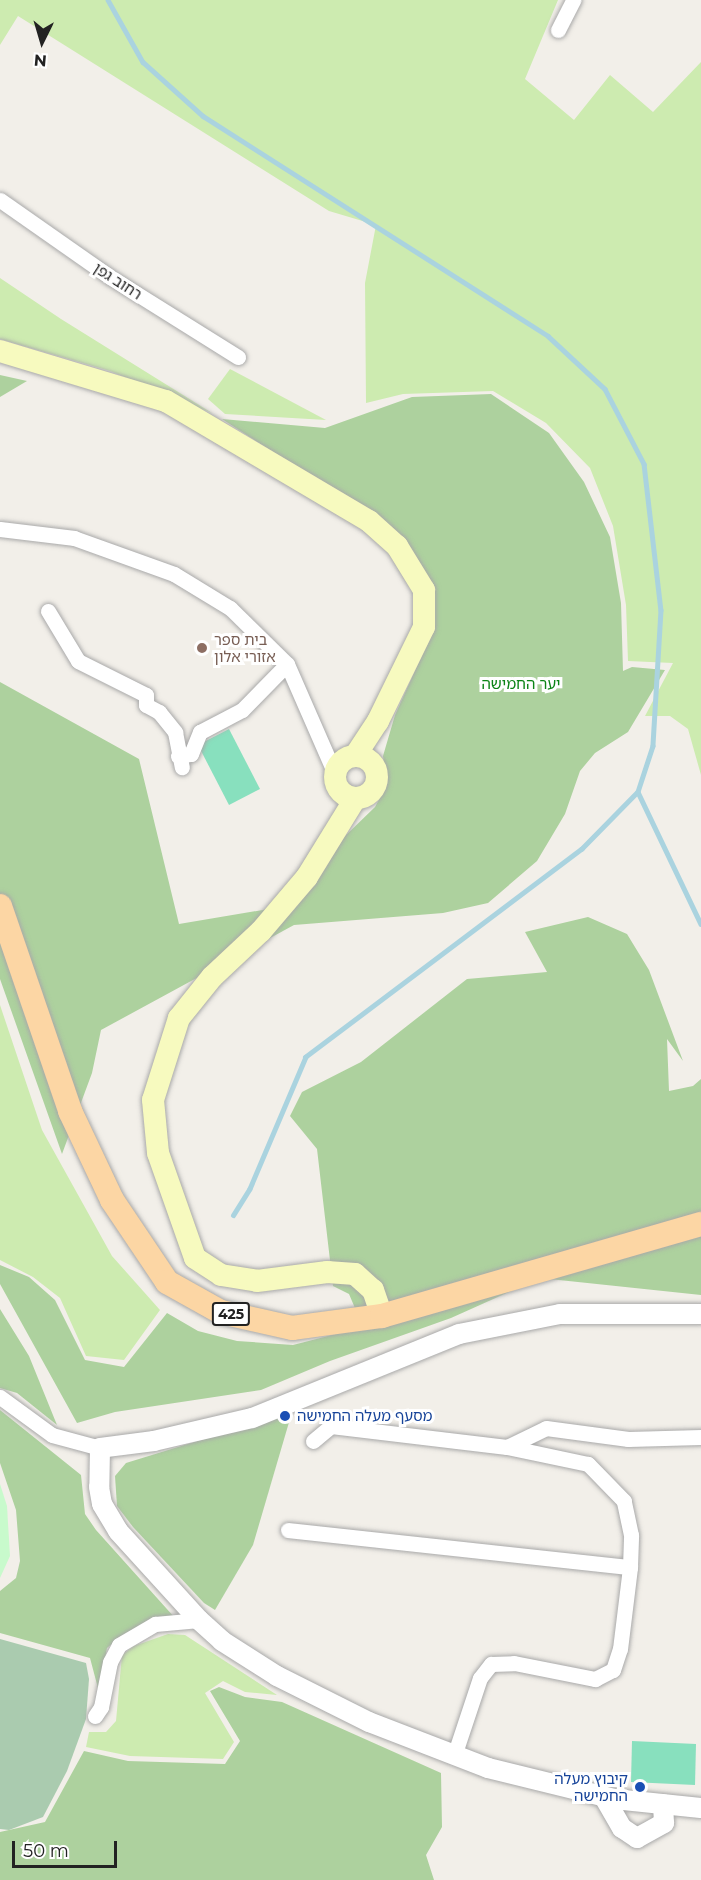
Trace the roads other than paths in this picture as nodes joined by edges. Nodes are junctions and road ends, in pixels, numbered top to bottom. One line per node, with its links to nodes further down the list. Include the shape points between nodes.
1 (573, 0): 2 (street)
2 (558, 30)
3 (0, 200): 5 (street, רחוב גפן, via 110,277)
4 (0, 351): 9 (main road, via 166,400 369,521 397,546 424,590 424,627)
5 (238, 357)
6 (0, 529): 8 (street, via 74,538 174,574 230,608)
7 (48, 611): 8 (street, via 78,661 146,695 146,705 159,712 175,732 180,762 191,754 200,732 242,710)
8 (287, 664): 10 (street)
9 (362, 758): 10 (main road, via 342,761); 10 (main road, via 376,769 376,785 366,797)
10 (342, 787): 14 (main road, via 335,832 307,877 261,931 212,977 179,1018 153,1100 158,1153 195,1258 221,1275 257,1281 327,1272 355,1274 373,1290)
11 (0, 906): 14 (main road, 425, via 70,1111 112,1200 167,1282 221,1312 292,1328)
12 (701, 1224): 14 (main road, 425)
13 (701, 1314): 19 (street, via 560,1314 489,1326 428,1344 252,1418 154,1441)
14 (382, 1316)
15 (0, 1397): 19 (street, via 52,1435)
16 (701, 1437): 18 (street, via 628,1439 546,1428)
17 (313, 1441): 18 (street, via 331,1426)
18 (507, 1446): 21 (street, via 588,1464 609,1482 624,1501 631,1535)
19 (100, 1448): 22 (street, via 99,1487 109,1517)
20 (288, 1530): 21 (street)
21 (630, 1567): 24 (street, via 620,1649 613,1670 595,1679 514,1663 491,1664 480,1678)
22 (199, 1620): 23 (street, via 155,1624 119,1645 110,1662 101,1707); 24 (street, via 222,1641 277,1676 369,1722)
23 (95, 1716)
24 (454, 1756): 25 (street)
25 (604, 1797): 26 (street); 26 (street, via 622,1828 637,1838 664,1823)
26 (663, 1804): 27 (street)
27 (701, 1808)

